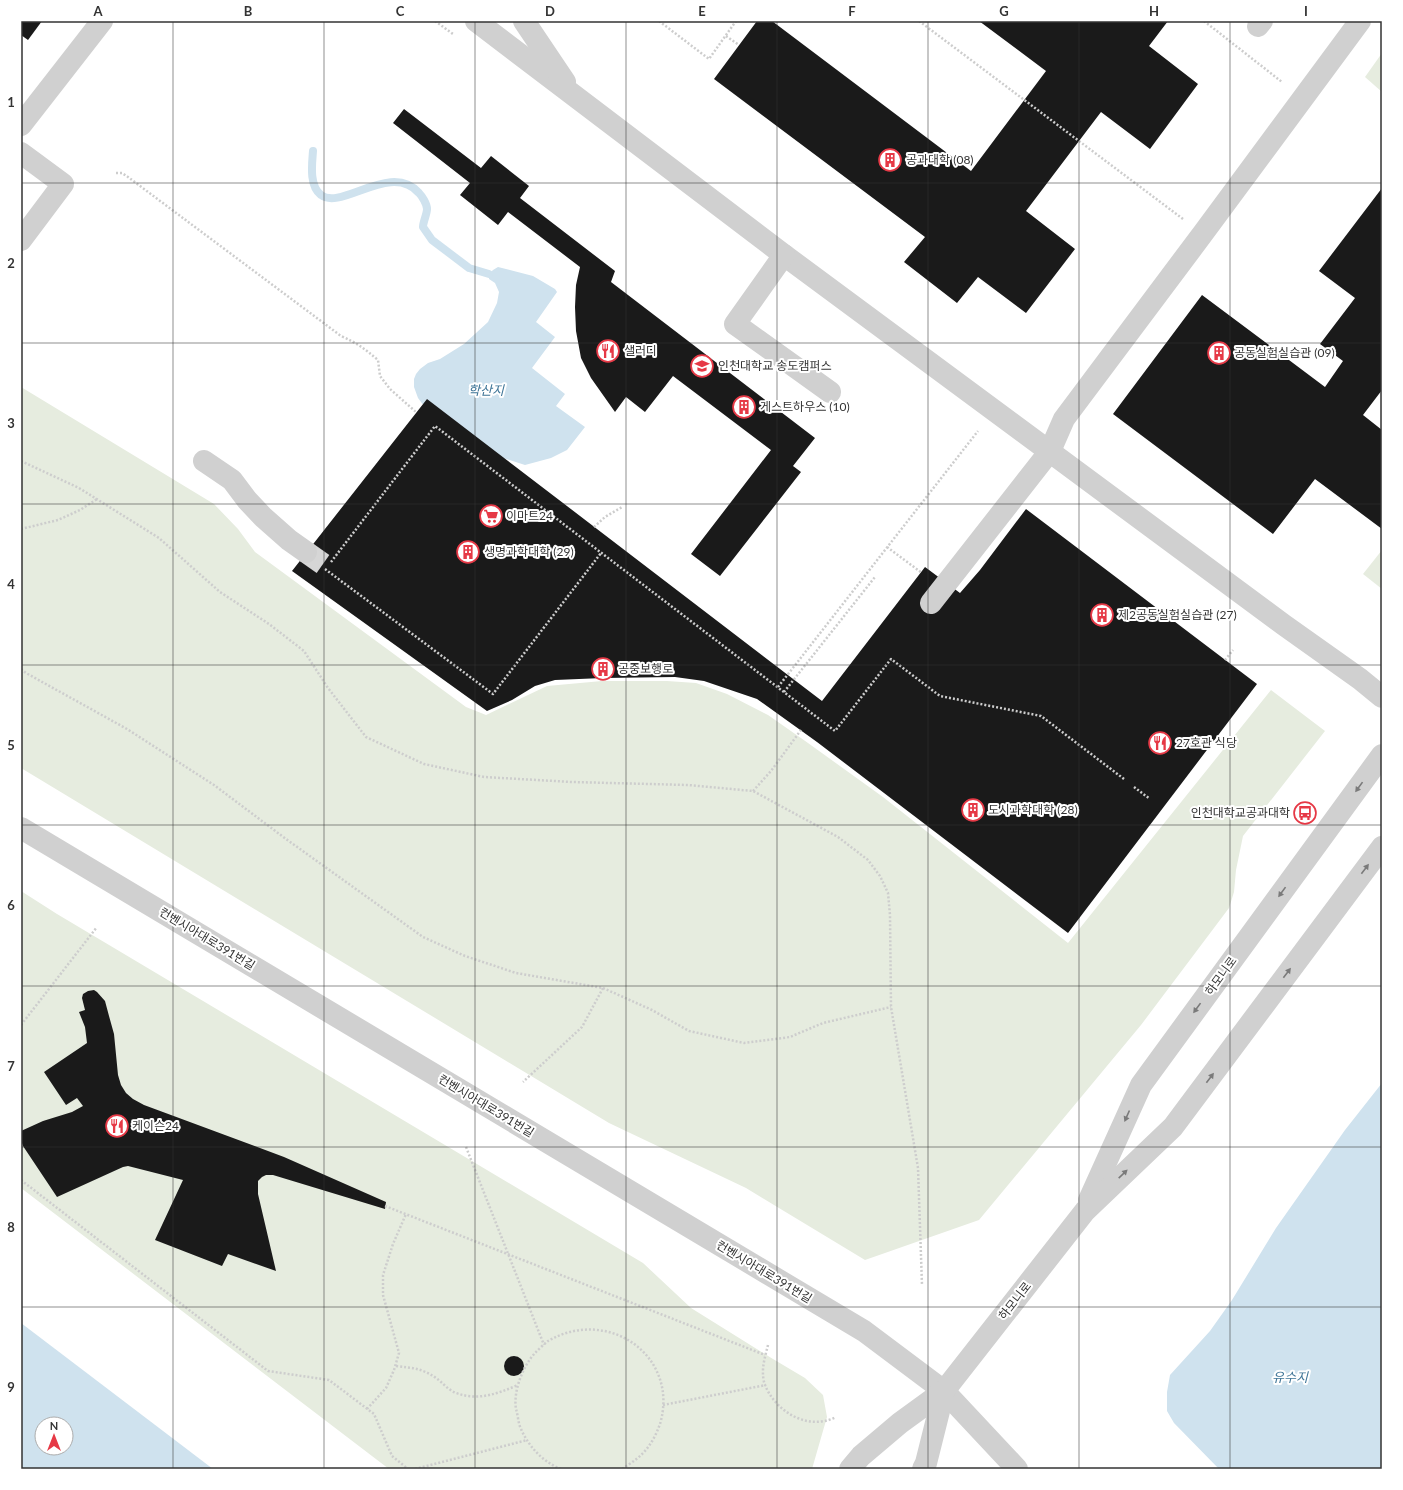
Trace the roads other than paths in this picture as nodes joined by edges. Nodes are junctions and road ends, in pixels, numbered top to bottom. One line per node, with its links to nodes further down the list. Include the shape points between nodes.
1 (102, 21): 6 (street)
2 (476, 21): 5 (street)
3 (524, 21): 5 (street)
4 (1360, 21): 11 (street, via 1064,419)
5 (573, 94): 9 (street)
6 (21, 125)
7 (21, 153): 8 (street, via 63,184)
8 (21, 240)
9 (784, 255): 10 (street, via 735,324); 11 (street)
10 (830, 392)
11 (1050, 451): 14 (street); 15 (street)
12 (204, 461): 13 (street, via 232,480 246,500 263,517)
13 (306, 552)
14 (936, 596)
15 (1382, 697)
16 (1382, 755): 19 (street, 하모니로, one-way to 19, via 1141,1085)
17 (21, 828): 20 (street, 컨벤시아대로391번길, via 864,1331)
18 (1382, 847): 19 (street, 하모니로, one-way to 18, via 1172,1127)
19 (1085, 1211): 20 (street, 하모니로)
20 (944, 1392): 21 (street, 하모니로, via 900,1423 861,1456); 22 (street, 하모니로); 23 (street, 컨벤시아대로391번길)
21 (850, 1469)
22 (923, 1469)
23 (1017, 1469)

